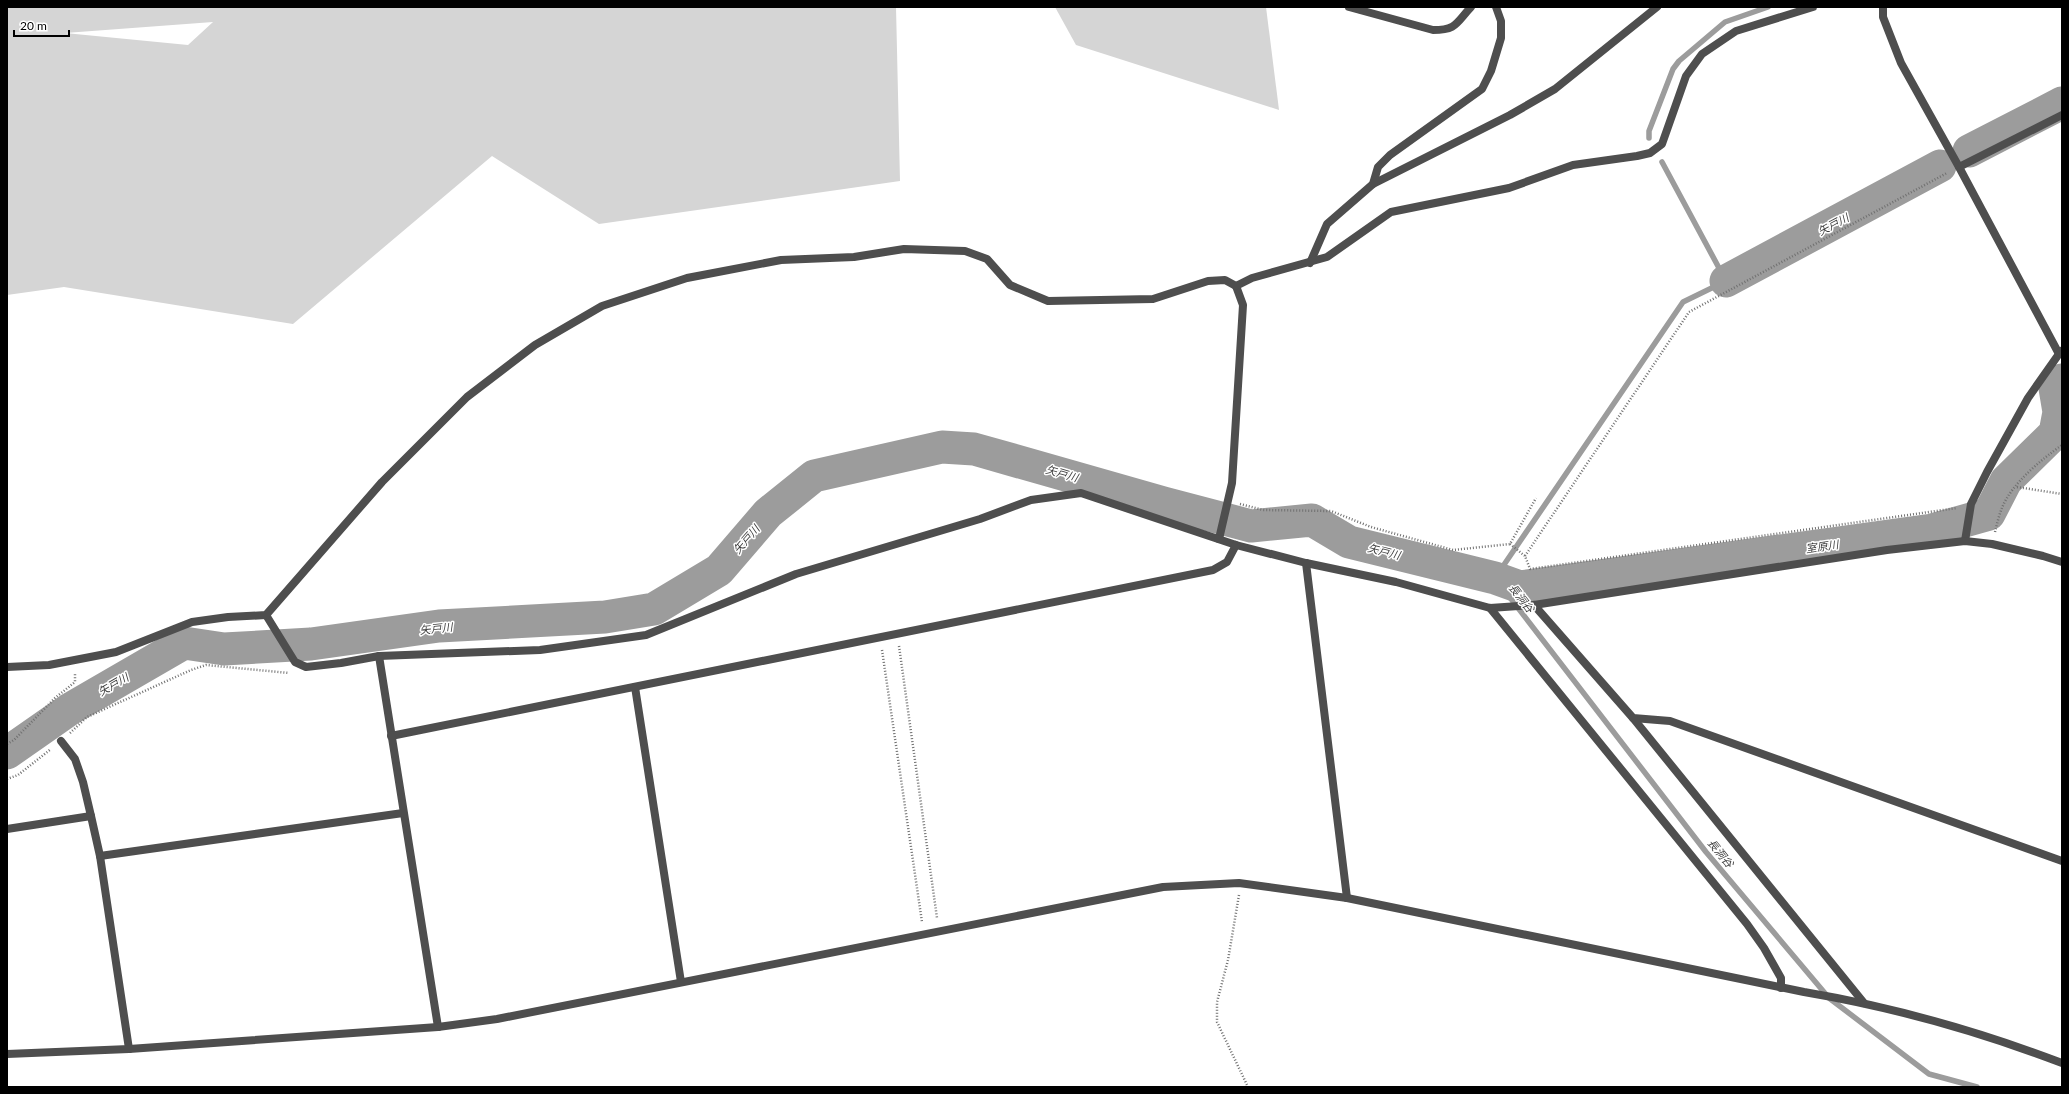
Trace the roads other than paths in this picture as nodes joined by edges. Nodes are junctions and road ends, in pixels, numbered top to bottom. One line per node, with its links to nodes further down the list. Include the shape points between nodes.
1 (1349, 7): 2 (street, via 1433,30 1447,30 1457,25)
2 (1471, 7)
3 (1496, 7): 9 (street, via 1501,21 1501,38 1491,71 1482,89 1390,155 1378,166)
4 (1657, 7): 9 (street, via 1555,89)
5 (1813, 7): 10 (street, via 1736,31 1702,54 1686,76 1662,144 1650,153 1573,165 1509,188 1391,212 1327,258)
6 (1883, 7): 8 (street, via 1883,17 1901,63)
7 (2062, 115): 8 (street)
8 (1959, 167): 12 (street)
9 (1373, 184): 10 (street, via 1327,224)
10 (1310, 263): 11 (street, via 1252,278)
11 (1236, 286): 13 (street, via 1244,305 1232,483); 20 (street, via 1225,280 1208,281 1153,299 1048,301 1010,285 987,259 966,250 904,250 781,260 687,278 610,303 535,345 467,397 382,482)
12 (2060, 352): 14 (street, via 2028,398 1971,504)
13 (1219, 539): 15 (street); 21 (street, via 1081,493 1030,500 980,519 796,574 646,635 540,650)
14 (1965, 541): 16 (street, via 1992,544); 18 (street, via 1887,550)
15 (1236, 545): 17 (street); 23 (street, via 1227,562 1213,570)
16 (2062, 562)
17 (1306, 563): 19 (street, via 1396,582); 32 (street)
18 (1534, 605): 19 (street); 24 (street)
19 (1490, 608): 34 (street, via 1747,924 1781,978)
20 (266, 615): 21 (street, via 295,662 306,667); 22 (street, via 192,622 116,652 49,665)
21 (379, 656): 25 (street)
22 (7, 667)
23 (635, 687): 25 (street); 33 (street)
24 (1633, 718): 31 (street, via 1670,721); 35 (street)
25 (391, 736): 27 (street)
26 (61, 741): 28 (street, via 75,759)
27 (403, 813): 30 (street); 36 (street)
28 (91, 816): 29 (street); 30 (street)
29 (7, 829)
30 (100, 856): 37 (street)
31 (2062, 861)
32 (1347, 898): 33 (street, via 1239,883 1163,887); 34 (street)
33 (681, 982): 36 (street, via 497,1019)
34 (1781, 988): 35 (street)
35 (1864, 1002): 39 (street, via 1934,1020 2015,1045)
36 (438, 1027): 37 (street)
37 (129, 1049): 38 (street)
38 (7, 1054)
39 (2062, 1063)

